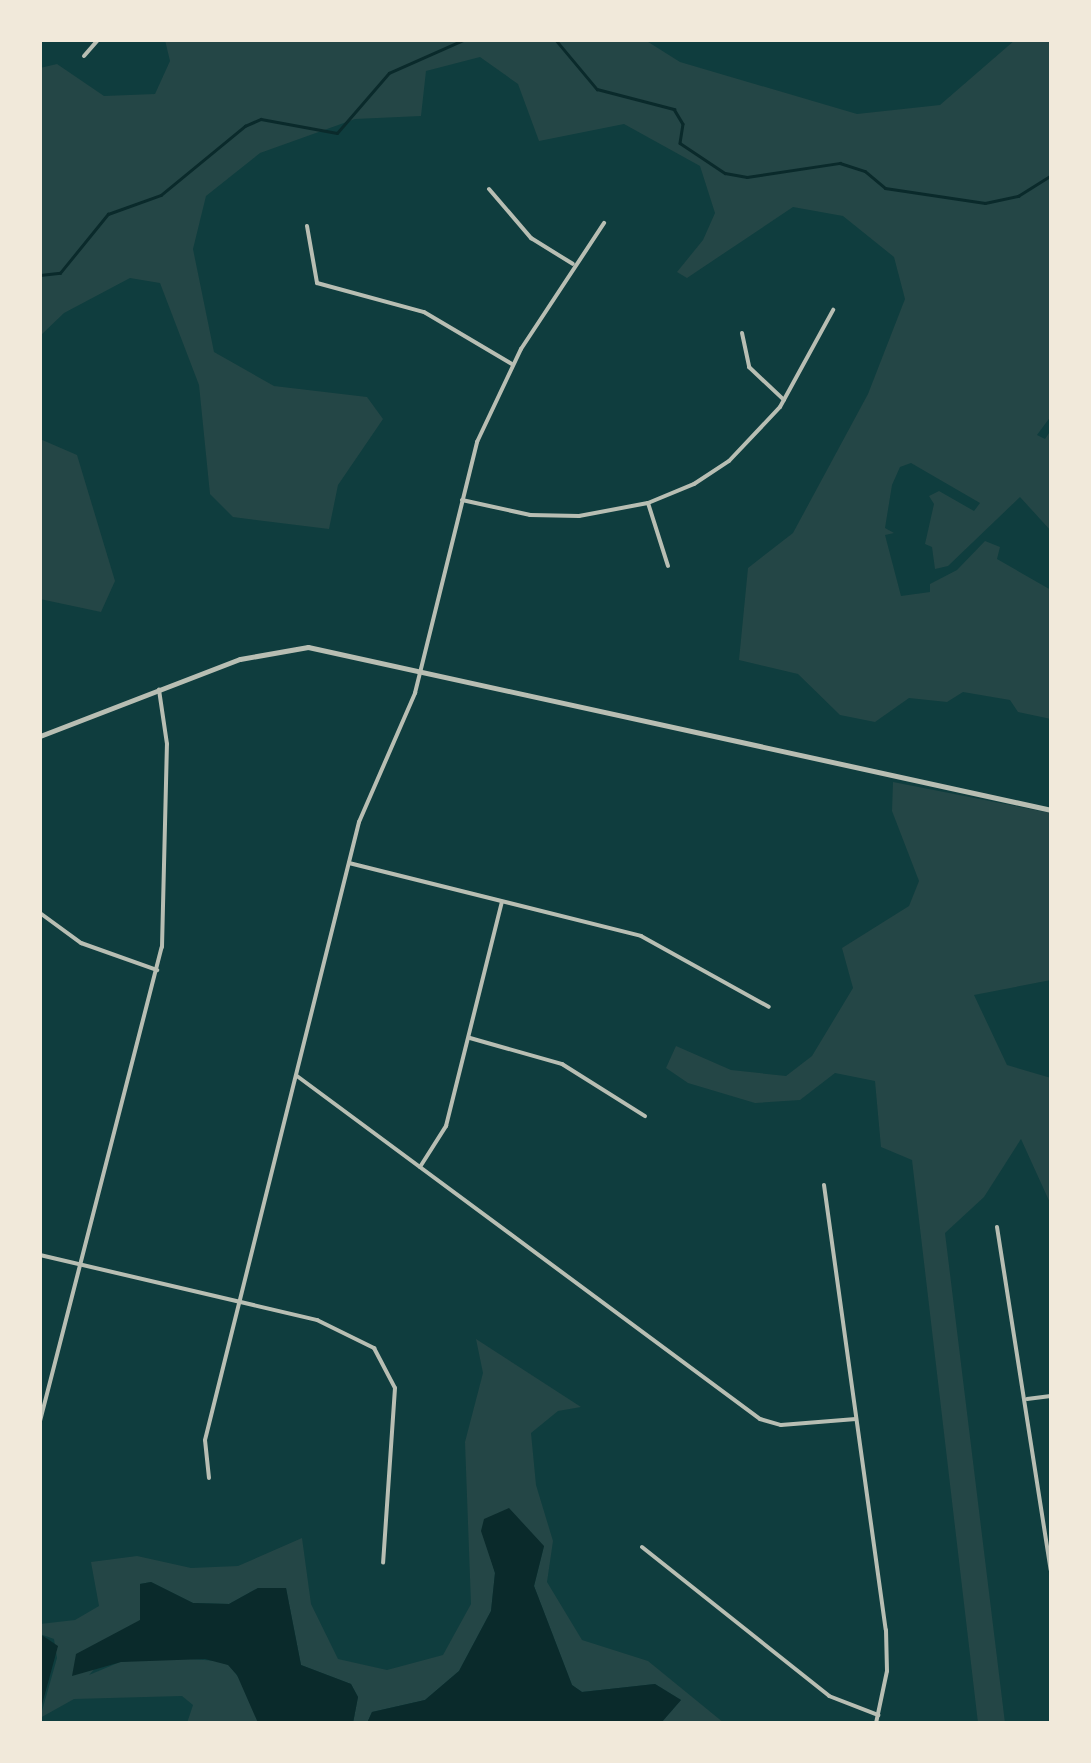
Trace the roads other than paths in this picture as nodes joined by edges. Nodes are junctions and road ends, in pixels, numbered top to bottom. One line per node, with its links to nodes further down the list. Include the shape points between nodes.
1 (98, 40): 2 (street)
2 (84, 56)
3 (488, 189): 6 (street, via 534,240)
4 (604, 223): 6 (street)
5 (307, 226): 9 (street, via 314,280 411,306)
6 (573, 264): 9 (street)
7 (832, 310): 10 (street)
8 (742, 333): 10 (street, via 749,367)
9 (512, 364): 11 (street, via 483,423)
10 (784, 400): 12 (street, via 729,461)
11 (462, 500): 12 (street, via 555,516); 14 (street)
12 (648, 503): 13 (street)
13 (668, 566)
14 (421, 670): 15 (street, via 295,647); 17 (street); 18 (street, via 366,798)
15 (160, 690): 16 (street); 21 (street, via 167,744)
16 (40, 736)
17 (1051, 810)
18 (349, 863): 19 (street); 24 (street)
19 (502, 902): 22 (street, via 651,940); 23 (street)
20 (40, 913): 21 (street, via 81,943)
21 (157, 970): 30 (street)
22 (770, 1007)
23 (470, 1038): 25 (street, via 562,1064); 26 (street, via 443,1134)
24 (297, 1076): 26 (street); 31 (street)
25 (645, 1116)
26 (420, 1167): 35 (street, via 760,1419 781,1425)
27 (824, 1184): 35 (street)
28 (997, 1227): 33 (street)
29 (40, 1255): 30 (street)
30 (78, 1267): 31 (street); 34 (street)
31 (240, 1304): 36 (street, via 205,1440); 40 (street, via 335,1326 374,1348 389,1366 396,1399)
32 (1051, 1396): 33 (street)
33 (1027, 1400): 38 (street)
34 (40, 1417)
35 (856, 1418): 42 (street, via 886,1630)
36 (208, 1478)
37 (1051, 1502): 38 (street)
38 (1042, 1503): 41 (street)
39 (642, 1547): 42 (street, via 829,1696)
40 (383, 1564)
41 (1051, 1570)
42 (878, 1715): 43 (street)
43 (876, 1723)

